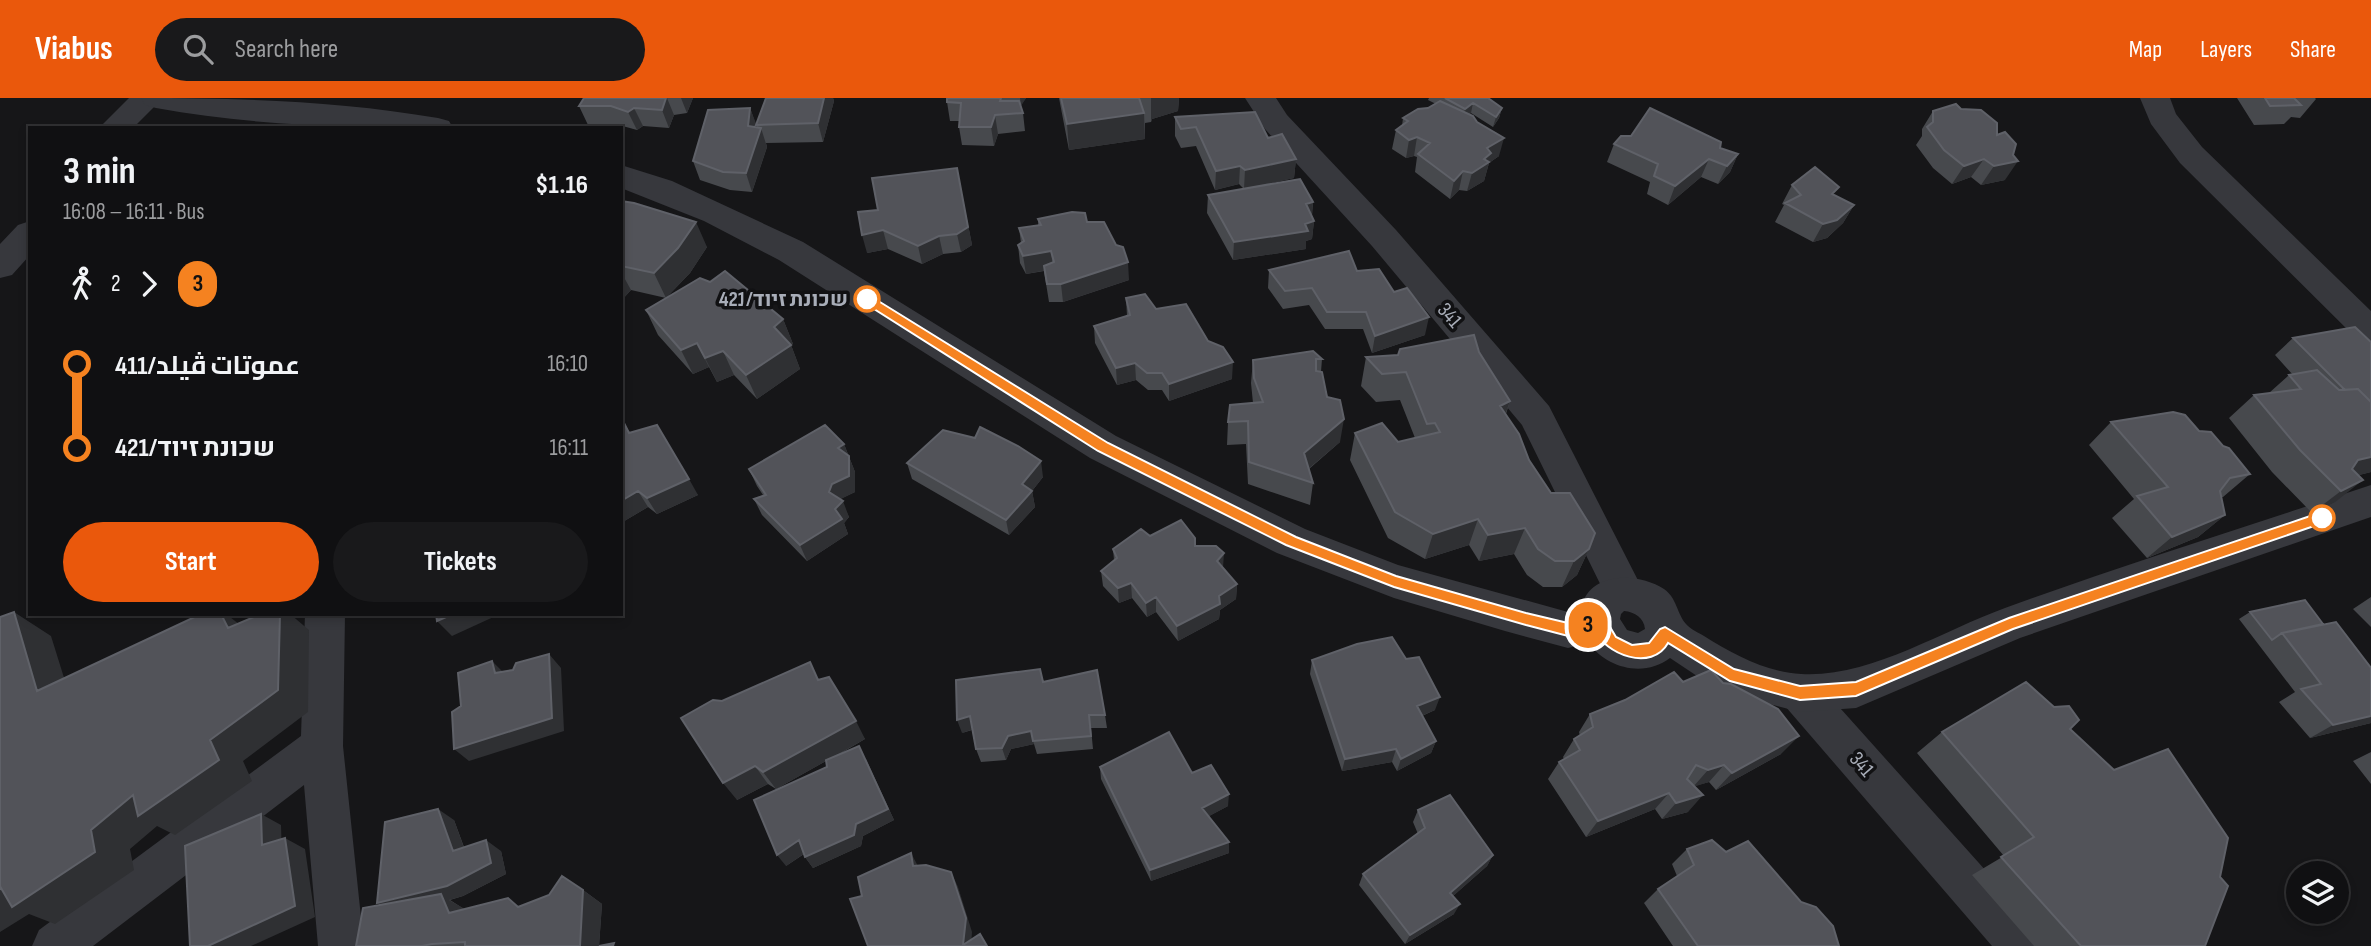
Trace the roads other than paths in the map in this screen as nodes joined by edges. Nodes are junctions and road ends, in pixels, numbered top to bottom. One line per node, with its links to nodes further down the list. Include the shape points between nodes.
1 (148, 98): 6 (street)
2 (156, 98): 5 (street)
3 (1260, 98): 13 (street, 341, via 1276,122 1536,416)
4 (2155, 98): 11 (street, via 2162,117 2191,155)
5 (376, 123): 7 (street)
6 (116, 126)
7 (413, 126)
8 (623, 177): 13 (street, via 716,213 791,251 1103,447 1291,541 1394,581 1568,630)
9 (28, 235): 10 (street)
10 (0, 266)
11 (2371, 332)
12 (2371, 501): 15 (street, via 2009,624 1856,689)
13 (1612, 608): 15 (street, 341, via 1603,632 1630,651 1651,649 1665,633 1730,674)
14 (325, 616): 16 (street)
15 (1800, 693): 19 (street, 341)
16 (322, 746): 17 (street); 18 (street)
17 (55, 946)
18 (341, 946)
19 (2023, 946)

